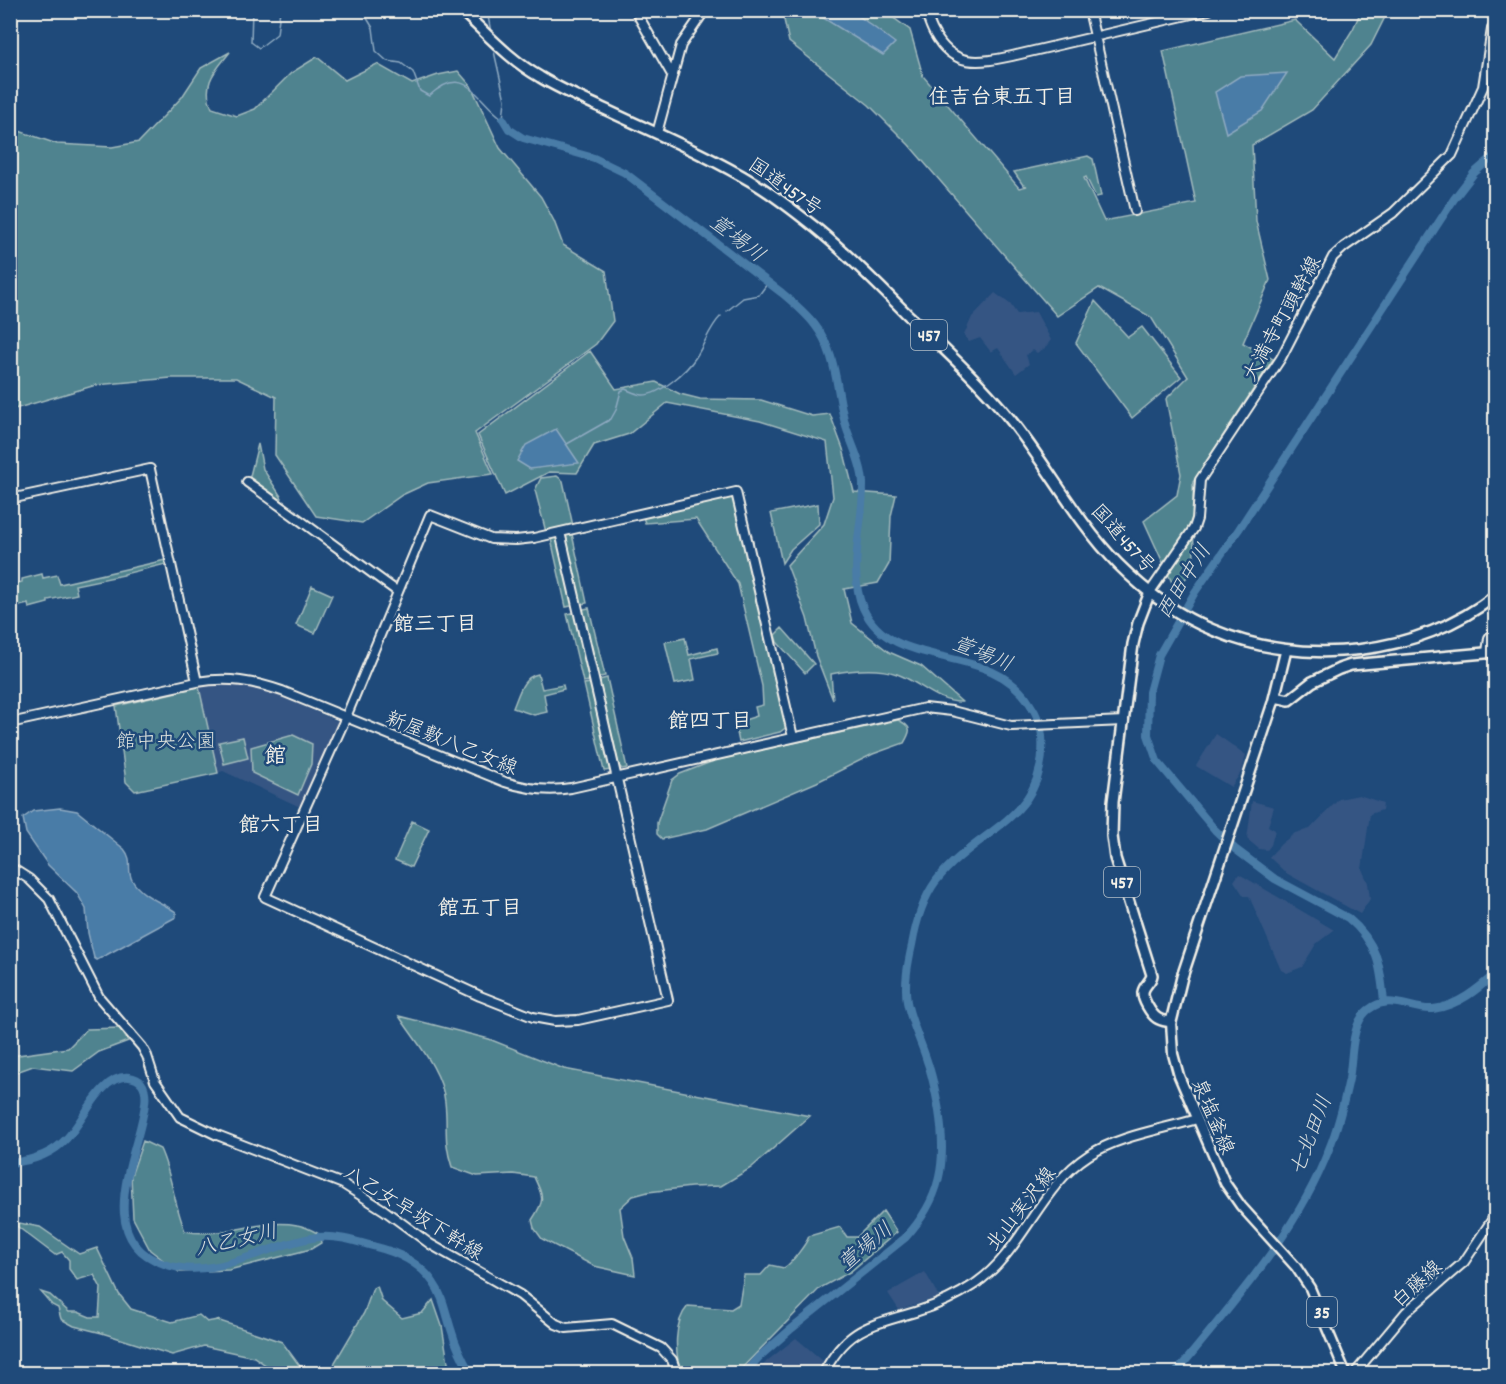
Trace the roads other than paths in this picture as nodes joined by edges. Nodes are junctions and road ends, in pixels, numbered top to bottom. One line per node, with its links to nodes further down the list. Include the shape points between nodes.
1 (461, 10): 10 (highway, 国道457号 / 457, via 539,77)
2 (635, 10): 9 (street)
3 (705, 10): 9 (street, via 681,45)
4 (925, 10): 8 (street, via 934,34 949,52 969,61 990,61)
5 (1089, 10): 8 (street)
6 (1209, 10): 8 (street)
7 (1496, 20): 16 (street, 大満寺町頭幹線, via 1483,87 1452,155 1393,213 1333,257 1281,358 1200,480 1194,528)
8 (1095, 37): 11 (street)
9 (672, 75): 10 (street)
10 (657, 133): 16 (highway, 国道457号 / 457, via 757,184 858,266 986,392 1042,460 1097,541)
11 (1135, 211)
12 (247, 482): 15 (street)
13 (10, 500): 21 (street, via 150,470)
14 (560, 532): 15 (street, via 516,540 491,539 430,515); 26 (street, via 736,492); 27 (street)
15 (398, 592): 23 (street)
16 (1150, 592): 19 (highway, 457, via 1214,631); 24 (highway, 国道457号 / 457, via 1135,632)
17 (1496, 595): 19 (highway, 457, via 1449,623 1392,643 1338,651)
18 (1496, 628): 20 (street, via 1489,638)
19 (1286, 650): 22 (highway)
20 (1491, 652): 22 (highway, via 1351,665 1312,682 1291,699)
21 (197, 682): 23 (street, 新屋敷八乙女線, via 247,680); 25 (street, 新屋敷八乙女線)
22 (1275, 698): 29 (highway, via 1182,977)
23 (346, 717): 27 (street, 新屋敷八乙女線, via 521,787 559,790); 27 (street, via 265,897 533,1017 578,1020 668,1000)
24 (1124, 721): 26 (street, 新屋敷八乙女線, via 1003,725 925,708); 29 (highway, 国道457号 / 457, via 1112,822 1113,850 1152,975 1143,994 1154,1015)
25 (10, 723)
26 (793, 737): 27 (street, 新屋敷八乙女線)
27 (617, 778)
28 (10, 867): 32 (street, 八乙女早坂下幹線, via 49,899 99,997 147,1056 155,1081 180,1117 343,1184 430,1244 520,1295 556,1324 566,1328 612,1324 661,1348 672,1360)
29 (1171, 1022): 30 (main road, 泉塩釜線 / 35, via 1175,1065)
30 (1197, 1119): 33 (street, 北山実沢線, via 1117,1141 1089,1156 1057,1184 1014,1247 979,1281 944,1301 858,1332 837,1350); 34 (main road, 泉塩釜線 / 35, via 1225,1184 1310,1288)
31 (1496, 1214): 35 (street, 白藤線, via 1464,1262 1406,1312)
32 (677, 1374)
33 (823, 1374)
34 (1346, 1374)
35 (1354, 1374)

